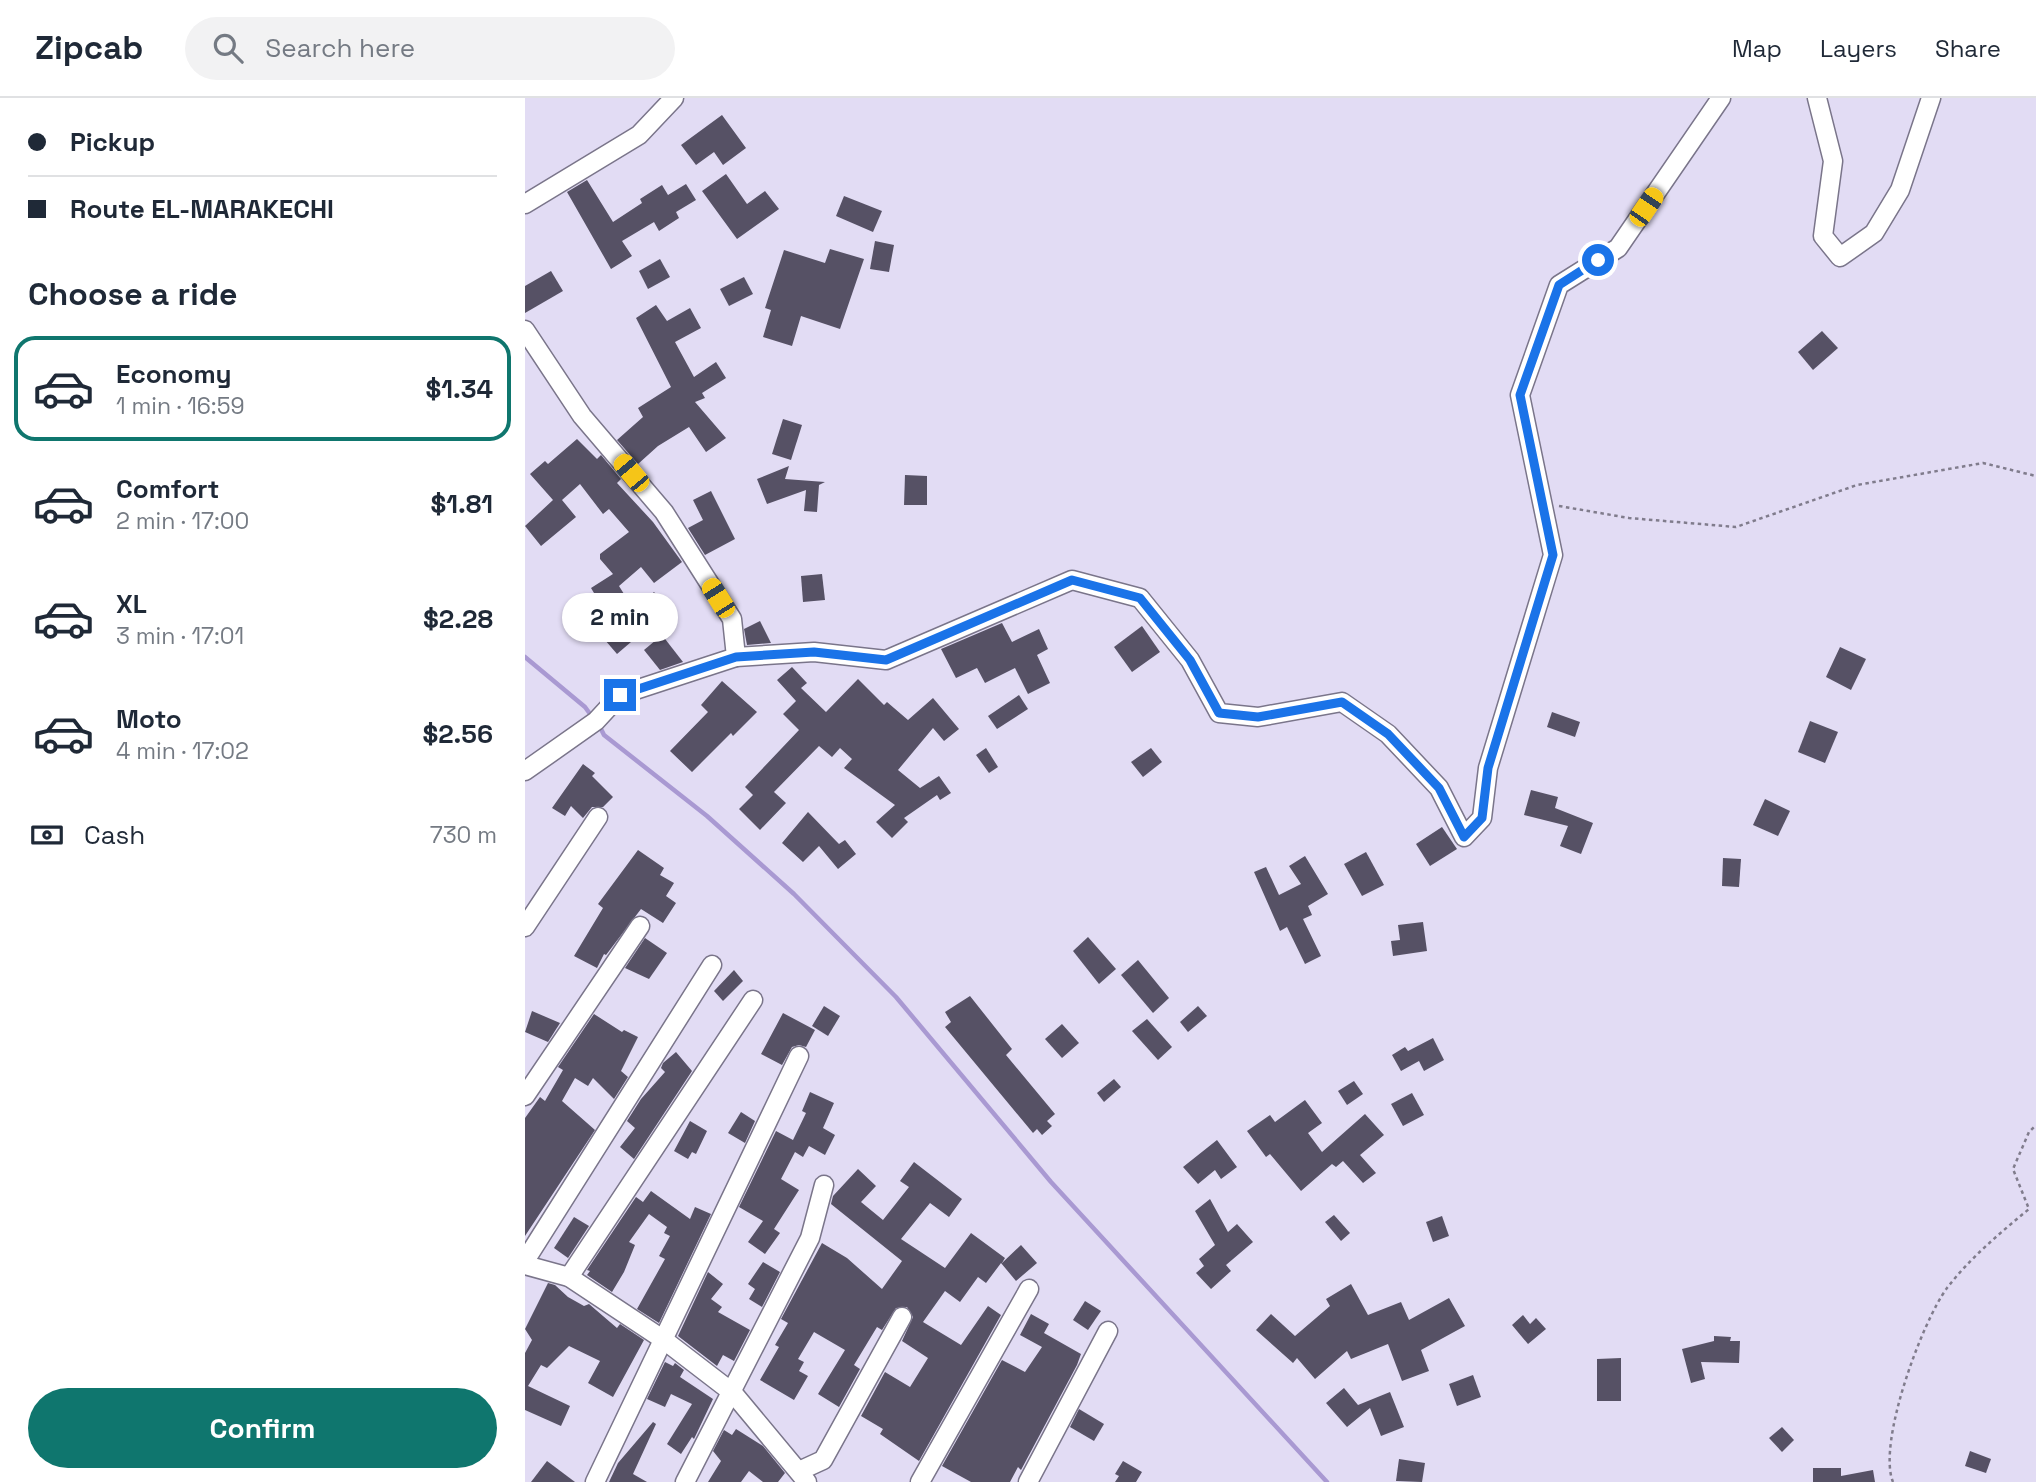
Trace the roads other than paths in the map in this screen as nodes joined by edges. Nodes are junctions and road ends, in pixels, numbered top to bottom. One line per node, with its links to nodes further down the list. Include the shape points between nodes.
1 (674, 98): 5 (street, via 639,135)
2 (1721, 98): 7 (street, via 1618,248 1559,285 1520,395 1553,555 1488,768 1482,818 1464,837 1439,788 1388,734 1342,702 1258,717 1219,713 1190,660 1140,598 1072,580 886,660 814,652)
3 (1817, 98): 4 (street, via 1833,161 1823,236 1840,257 1874,233 1900,190)
4 (1931, 98)
5 (525, 204)
6 (525, 330): 7 (street, via 582,416 664,512 732,620)
7 (736, 657): 8 (street, via 620,695 596,721)
8 (525, 771)
9 (598, 817): 11 (street)
10 (640, 926): 15 (street)
11 (525, 927)
12 (712, 965): 17 (street)
13 (754, 1000): 18 (street)
14 (799, 1056): 22 (street)
15 (525, 1096)
16 (824, 1185): 23 (street, via 810,1238)
17 (525, 1263): 18 (street)
18 (569, 1278): 22 (street)
19 (1028, 1289): 27 (street)
20 (902, 1317): 24 (street, via 823,1460)
21 (1108, 1331): 28 (street)
22 (664, 1340): 23 (street); 25 (street)
23 (733, 1393): 24 (street); 26 (street)
24 (803, 1477)
25 (595, 1482)
26 (685, 1482)
27 (921, 1482)
28 (1028, 1482)

